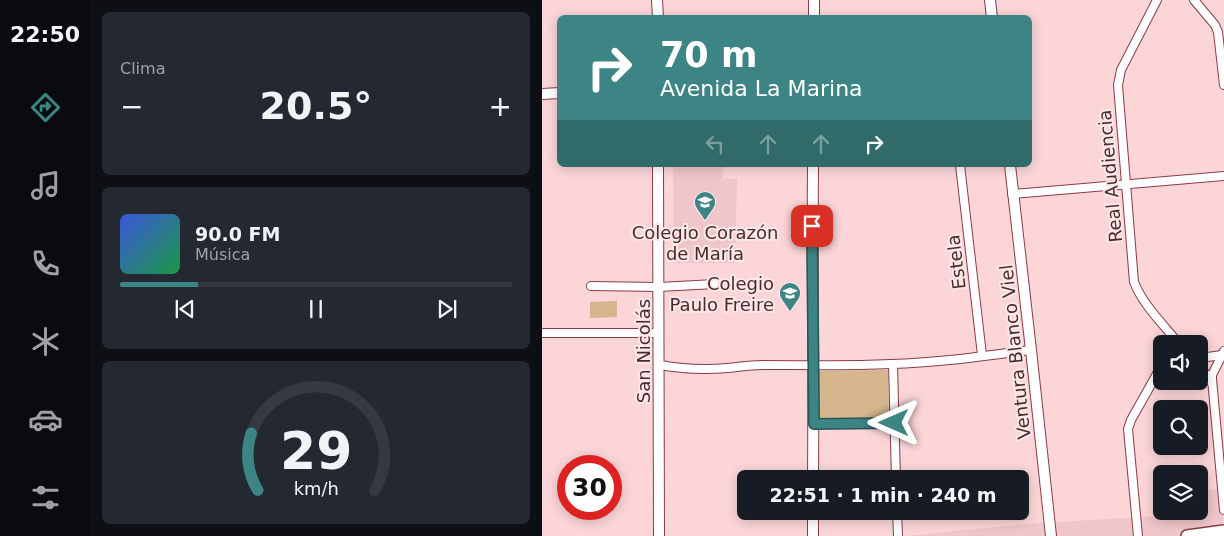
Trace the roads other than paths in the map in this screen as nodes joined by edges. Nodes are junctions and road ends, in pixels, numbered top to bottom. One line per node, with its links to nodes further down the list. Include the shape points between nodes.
1 (657, 0): 6 (street)
2 (814, 0): 7 (street)
3 (990, 0): 8 (street)
4 (1157, 0): 17 (street, Real Audiencia, via 1119,78)
5 (1194, 0): 9 (street, via 1218,32)
6 (658, 15)
7 (814, 15)
8 (992, 15)
9 (1224, 85)
10 (542, 94): 11 (street)
11 (557, 94)
12 (658, 167): 21 (street, San Nicolás)
13 (813, 167): 31 (street)
14 (960, 167): 27 (street, Estela)
15 (1010, 167): 18 (street, Ventura Blanco Viel)
16 (1224, 176): 17 (street)
17 (1126, 184): 18 (street); 24 (street, Real Audiencia, via 1134,282 1137,291)
18 (1012, 194): 25 (street, Ventura Blanco Viel)
19 (715, 284): 21 (street)
20 (591, 286): 21 (street)
21 (659, 287): 23 (street, San Nicolás)
22 (542, 333): 23 (street)
23 (660, 333): 30 (street, San Nicolás)
24 (1170, 335)
25 (1031, 350): 27 (street); 46 (street, Ventura Blanco Viel)
26 (1223, 353): 28 (street); 34 (street, via 1212,375)
27 (982, 356): 29 (street)
28 (1208, 356)
29 (893, 364): 31 (street); 35 (street)
30 (660, 365): 31 (street, via 690,369); 43 (street, San Nicolás)
31 (814, 366): 36 (street)
32 (1208, 377): 34 (street)
33 (1153, 381): 47 (street, via 1128,430)
34 (1212, 384): 39 (street)
35 (894, 423): 36 (street); 38 (street)
36 (814, 424): 37 (street)
37 (813, 470)
38 (896, 470)
39 (1224, 510)
40 (812, 520): 44 (street)
41 (897, 520): 45 (street)
42 (1224, 531): 48 (main road)
43 (659, 536)
44 (812, 536)
45 (898, 536)
46 (1051, 536)
47 (1138, 536)
48 (1187, 536)

